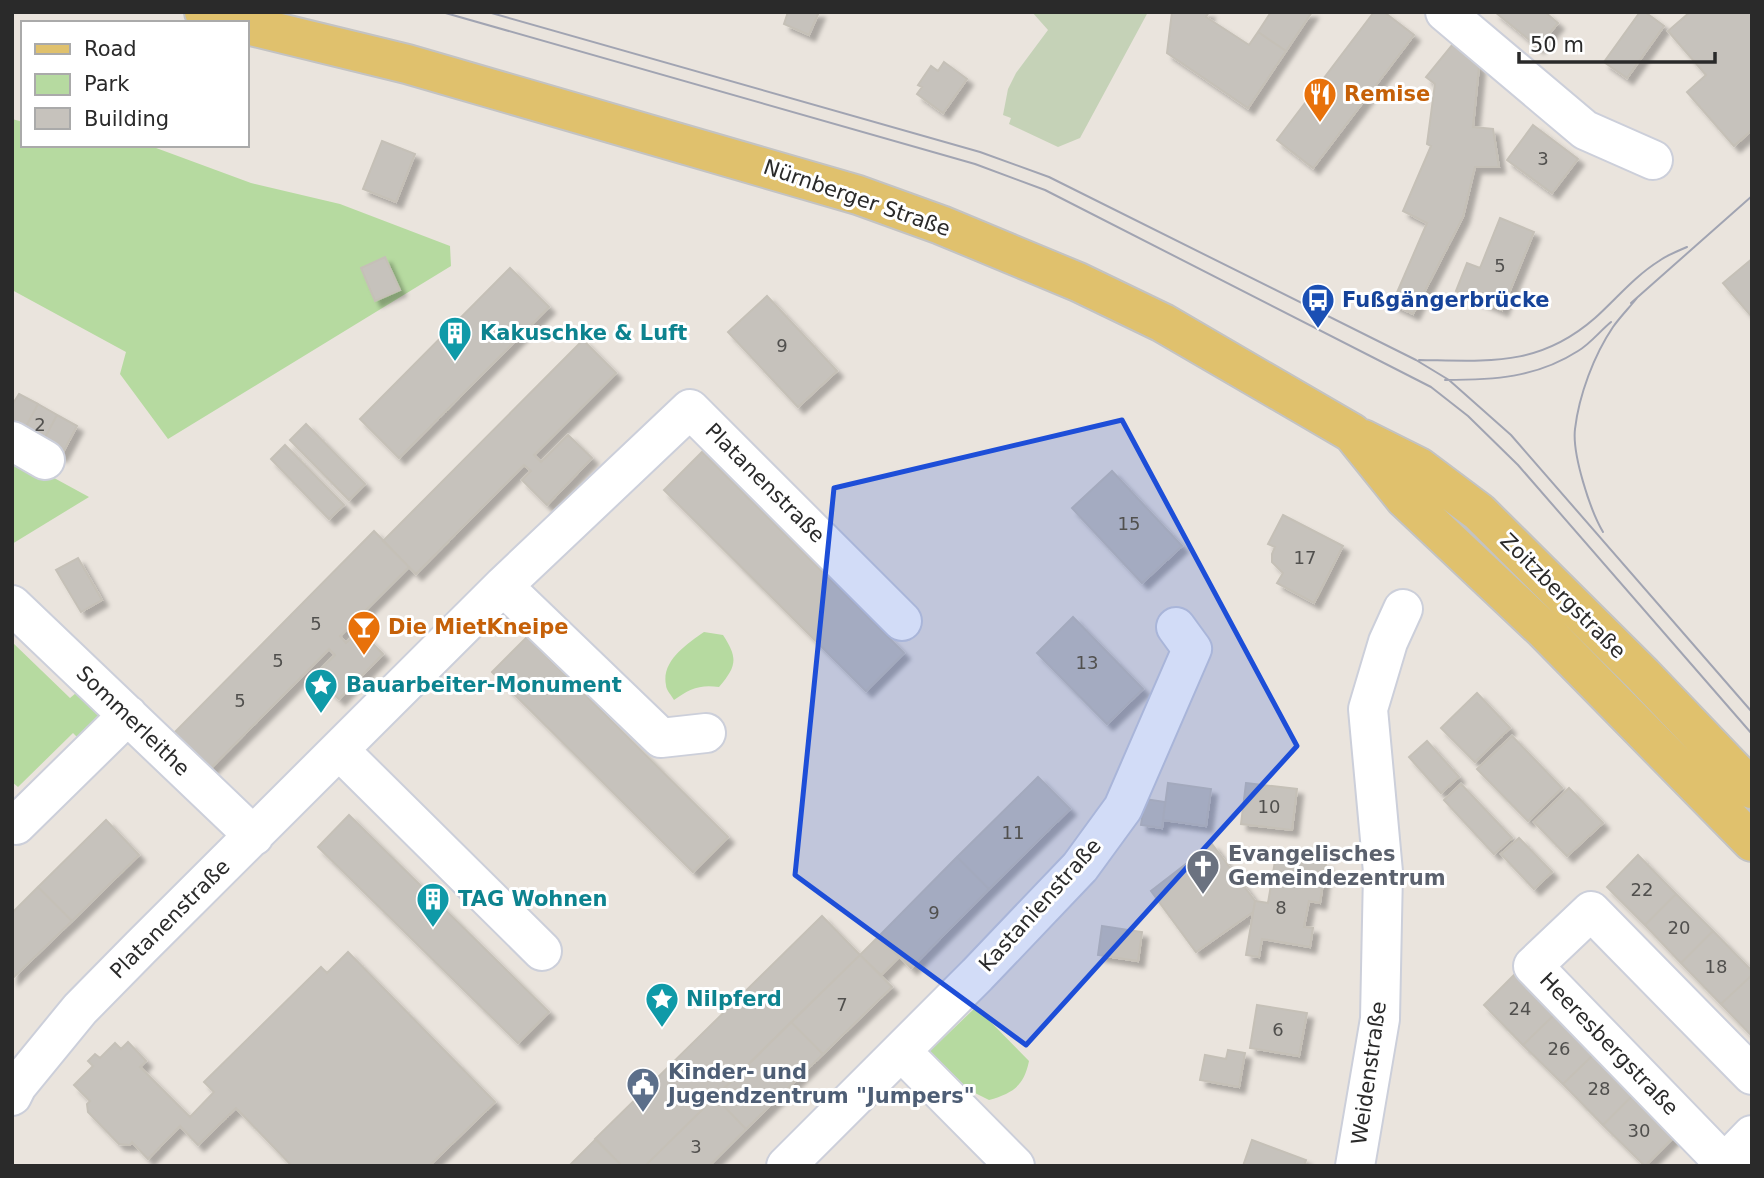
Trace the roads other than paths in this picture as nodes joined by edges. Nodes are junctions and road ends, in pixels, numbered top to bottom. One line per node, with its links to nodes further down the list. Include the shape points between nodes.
1 (204, 12): 3 (main road)
2 (1445, 12): 5 (street, via 1584,130)
3 (233, 21)
4 (248, 25): 6 (main road, Nürnberger Straße, via 645,131 859,195 941,225 1163,323)
5 (1653, 160)
6 (1352, 433): 9 (main road, Nürnberger Straße); 18 (main road, Zoitzbergstraße, via 1419,467 1479,512)
7 (12, 441): 8 (street)
8 (45, 460)
9 (1405, 499): 21 (main road, Zoitzbergstraße, via 1544,630)
10 (503, 586): 13 (street, Platanenstraße, via 690,409); 16 (street, via 661,738); 17 (street, Platanenstraße)
11 (12, 605): 15 (street, Sommerleithe)
12 (1403, 608): 30 (street, Weidenstraße, via 1368,709 1383,873 1380,1019)
13 (902, 621)
14 (1176, 627): 23 (street, Kastanienstraße, via 1192,649 1123,808 1080,867)
15 (128, 715): 19 (street); 20 (street, Sommerleithe)
16 (706, 733)
17 (339, 750): 20 (street, Platanenstraße); 22 (street)
18 (1752, 789)
19 (16, 825)
20 (254, 836): 25 (street, Platanenstraße, via 80,1009)
21 (1752, 842)
22 (542, 951)
23 (901, 1051): 28 (street, Kastanienstraße); 29 (street)
24 (1752, 1075): 27 (street, Heeresbergstraße, via 1591,912 1533,966)
25 (12, 1096)
26 (1752, 1135): 27 (street, Heeresbergstraße)
27 (1723, 1164)
28 (786, 1166)
29 (1015, 1166)
30 (1355, 1166)

